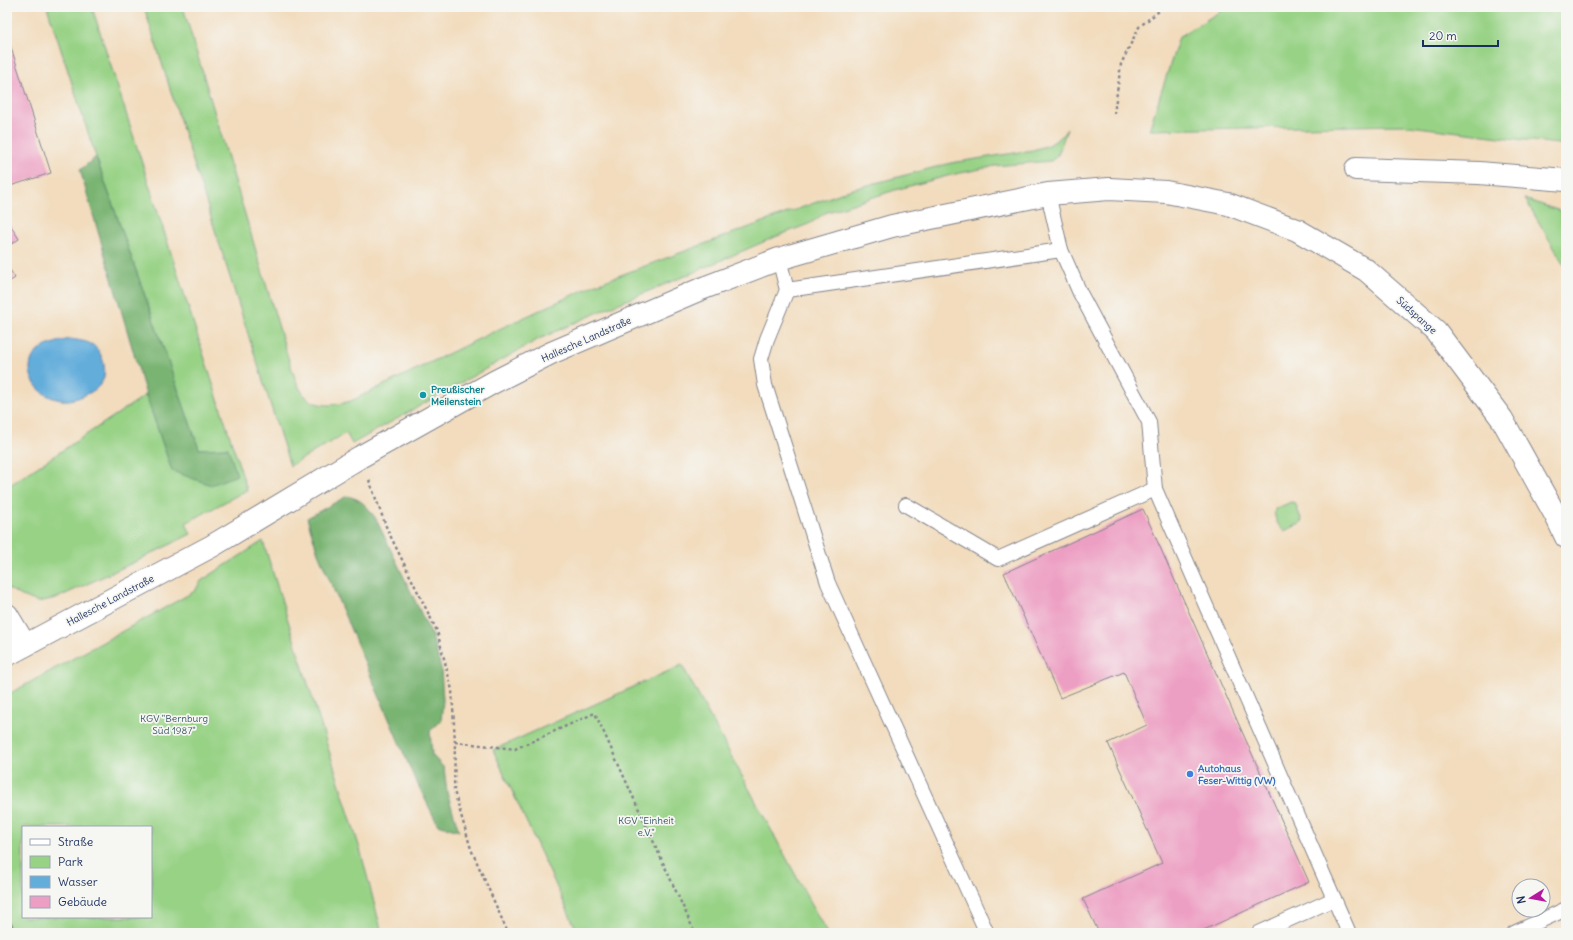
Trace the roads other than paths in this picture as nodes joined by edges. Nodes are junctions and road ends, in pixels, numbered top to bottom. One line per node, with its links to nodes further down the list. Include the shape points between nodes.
1 (1356, 169): 2 (main road, via 1479,173)
2 (1566, 180)
3 (1048, 194): 4 (lane); 5 (main road, Hallesche Landstraße, via 938,215); 9 (main road, Südspange, via 1109,189 1166,192 1228,204 1297,230 1366,270 1436,331 1502,419)
4 (1061, 250): 6 (lane); 7 (lane, via 1080,293 1149,422)
5 (779, 260): 6 (lane); 11 (main road, Hallesche Landstraße, via 701,289 551,353 494,382 340,468 212,546)
6 (787, 290): 14 (lane, via 761,359 765,385 828,583)
7 (1155, 489): 8 (lane, via 998,559); 12 (lane)
8 (906, 506)
9 (1566, 537)
10 (7, 615): 11 (main road)
11 (16, 650)
12 (1334, 899): 15 (lane); 16 (lane)
13 (1566, 909): 17 (lane)
14 (987, 933)
15 (1259, 933)
16 (1349, 933)
17 (1514, 933)

